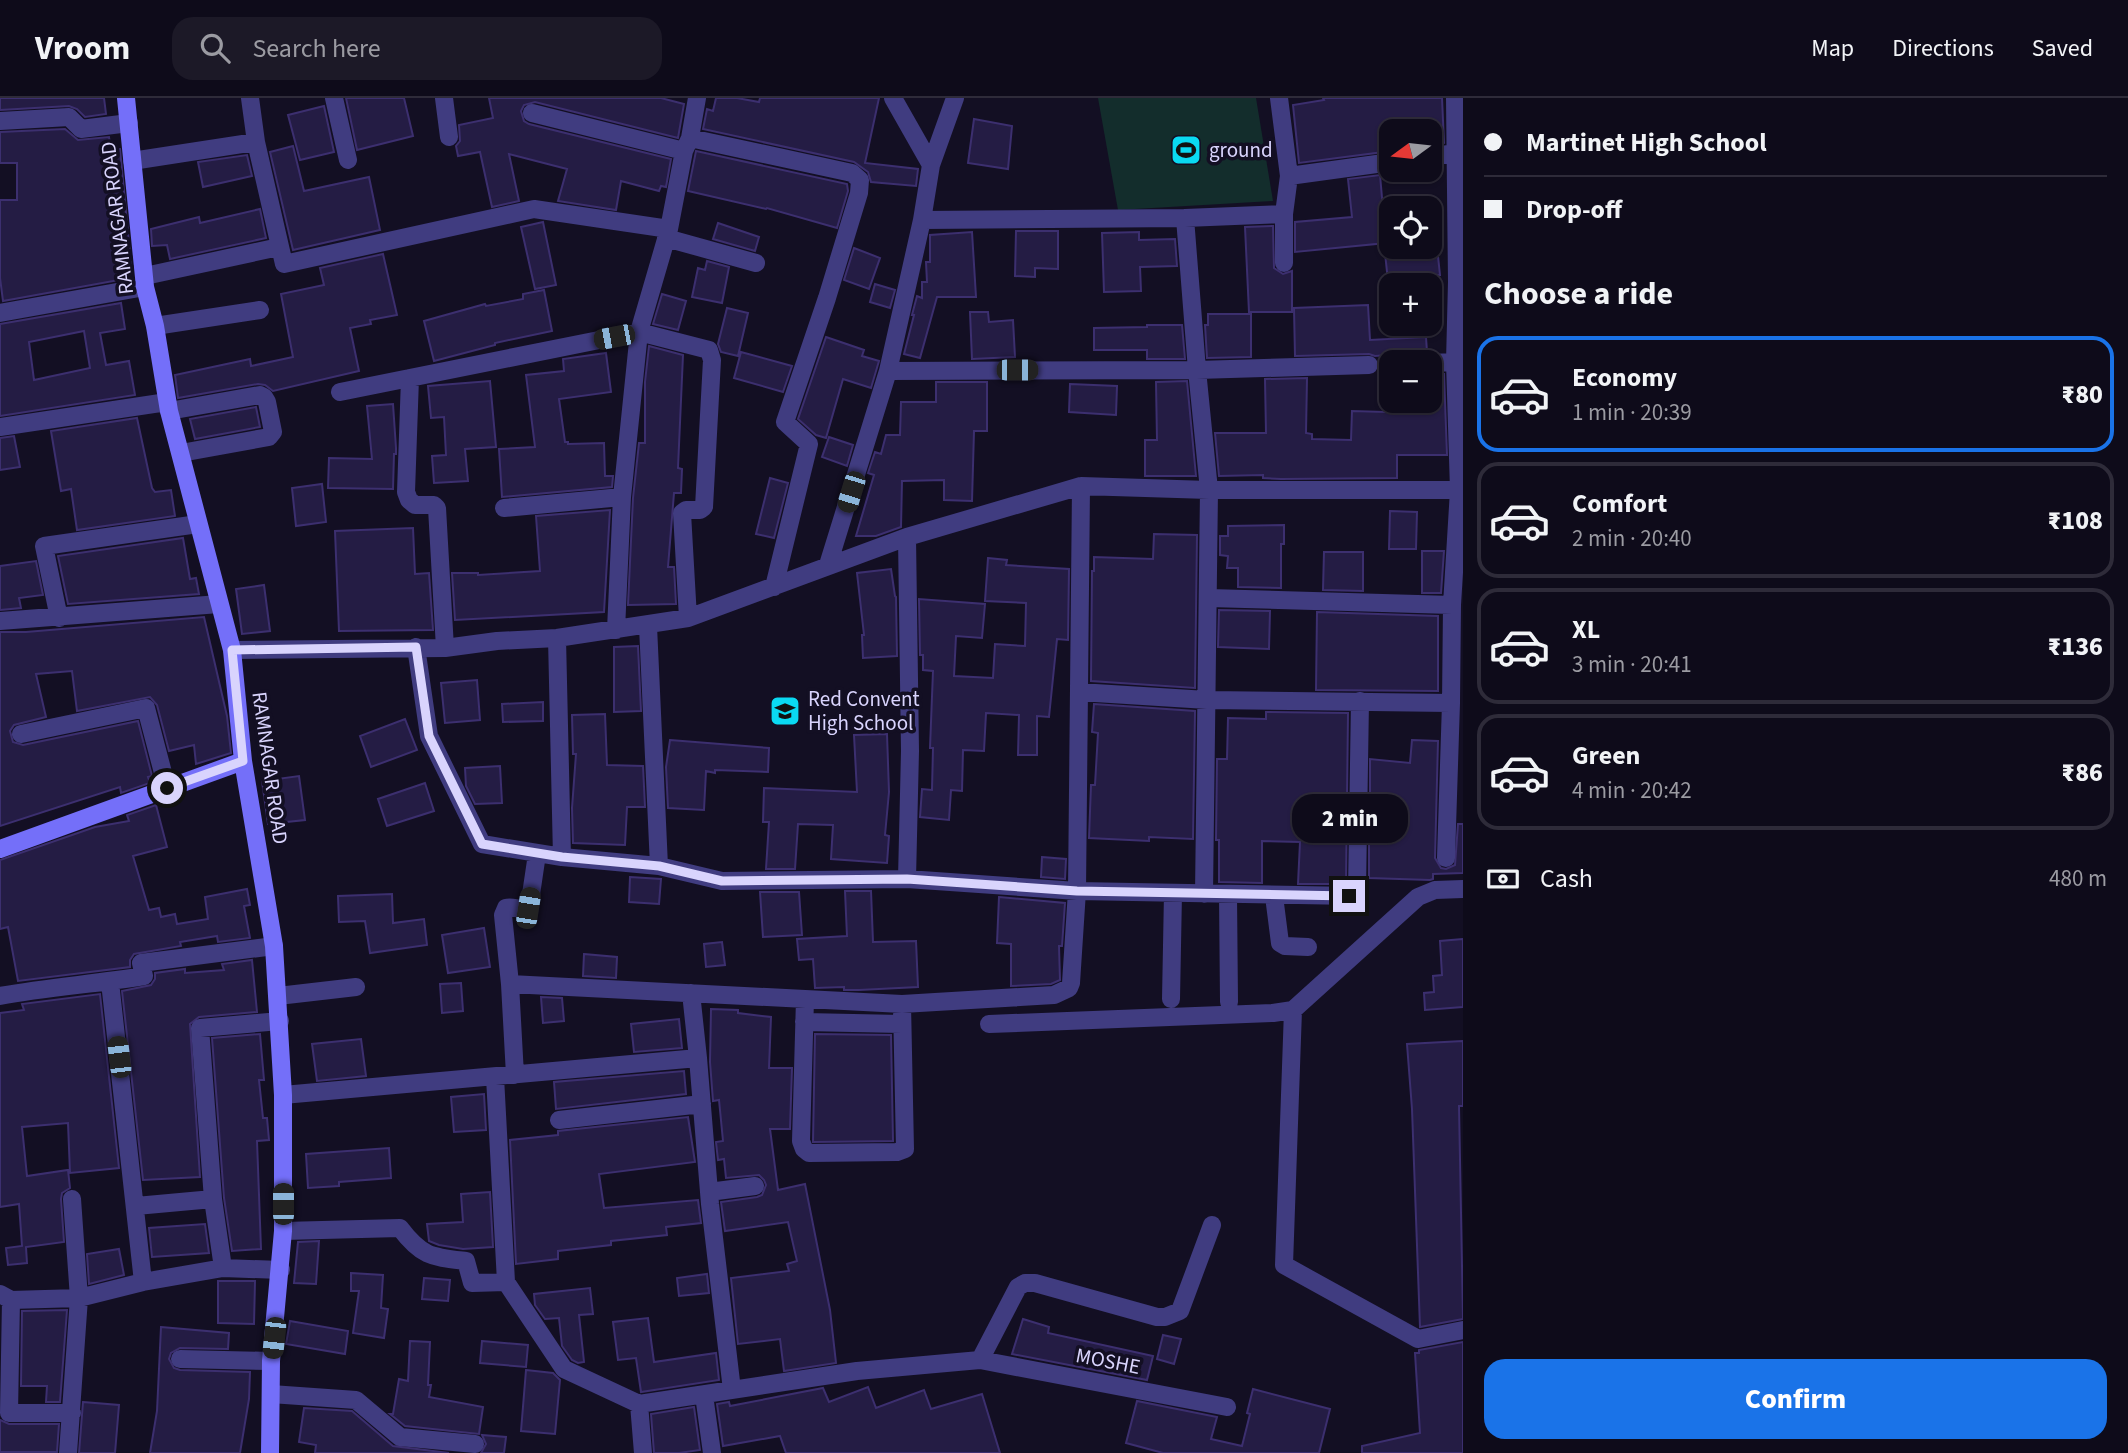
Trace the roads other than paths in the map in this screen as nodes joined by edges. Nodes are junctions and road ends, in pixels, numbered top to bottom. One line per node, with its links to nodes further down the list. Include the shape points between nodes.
1 (126, 98): 12 (main road, RAMNAGAR ROAD)
2 (250, 98): 15 (street)
3 (334, 98): 19 (street)
4 (444, 98): 14 (street)
5 (697, 98): 16 (street)
6 (893, 98): 22 (street)
7 (954, 98): 22 (street)
8 (1279, 98): 23 (street)
9 (1455, 98): 13 (street)
10 (533, 113): 16 (street)
11 (0, 121): 12 (street, via 69,117 81,128)
12 (129, 123): 20 (main road, RAMNAGAR ROAD)
13 (1459, 131): 17 (street)
14 (449, 137)
15 (256, 142): 20 (street); 28 (street)
16 (687, 144): 27 (street); 56 (street, via 852,173 860,180 785,422 809,443)
17 (1455, 153): 18 (street); 32 (street)
18 (1442, 155)
19 (348, 160)
20 (132, 161): 31 (main road, RAMNAGAR ROAD)
21 (1379, 164): 23 (street)
22 (931, 165): 26 (street)
23 (1289, 176): 24 (street)
24 (1284, 214): 25 (street); 30 (street)
25 (1185, 218): 26 (street); 40 (street)
26 (922, 220): 41 (street)
27 (668, 234): 28 (street, via 534,209 285,264); 29 (street); 36 (street)
28 (279, 247): 31 (street)
29 (756, 263)
30 (1284, 263)
31 (145, 282): 34 (street); 35 (main road, RAMNAGAR ROAD)
32 (1460, 282): 37 (street)
33 (260, 310): 35 (street)
34 (0, 313)
35 (155, 326): 44 (main road, RAMNAGAR ROAD)
36 (639, 331): 42 (street); 51 (street); 61 (street, via 709,350 712,355 704,508 682,513)
37 (1455, 362): 38 (street); 46 (street)
38 (1442, 363)
39 (1369, 365): 40 (street)
40 (1197, 370): 41 (street); 49 (street)
41 (888, 371): 55 (street)
42 (410, 377): 43 (street); 67 (street, via 406,492 415,505 437,508)
43 (340, 392)
44 (168, 407): 45 (street); 47 (main road, RAMNAGAR ROAD); 47 (street, via 260,396 267,402 273,432 269,437)
45 (0, 427)
46 (1461, 439): 50 (street)
47 (181, 453): 53 (main road, RAMNAGAR ROAD)
48 (1081, 486): 49 (street); 54 (street); 69 (street)
49 (1209, 490): 50 (street); 57 (street)
50 (1459, 490): 59 (street)
51 (622, 497): 52 (street); 64 (street)
52 (504, 508)
53 (198, 524): 58 (main road, RAMNAGAR ROAD); 60 (street, via 44,546)
54 (907, 537): 55 (street); 81 (street)
55 (828, 565): 56 (street)
56 (774, 587): 61 (street)
57 (1209, 598): 59 (street); 70 (street)
58 (219, 604): 60 (street); 68 (main road, RAMNAGAR ROAD)
59 (1452, 605): 72 (street)
60 (59, 618): 62 (street)
61 (688, 618): 63 (street)
62 (0, 621)
63 (648, 625): 64 (street); 80 (street)
64 (616, 629): 65 (street)
65 (557, 638): 67 (street); 78 (street)
66 (416, 647): 67 (street); 68 (street); 77 (street, via 429,736 482,844)
67 (445, 648)
68 (232, 650): 74 (main road, RAMNAGAR ROAD)
69 (1079, 692): 70 (street); 83 (street)
70 (1208, 700): 71 (street); 85 (street)
71 (1360, 701): 72 (street); 87 (street, via 1356,893)
72 (1451, 703): 79 (street)
73 (20, 734): 75 (street, via 146,708)
74 (243, 761): 75 (main road); 88 (main road, RAMNAGAR ROAD)
75 (167, 788): 76 (main road)
76 (0, 849)
77 (537, 853): 78 (street); 91 (street, via 528,908 509,907 503,915)
78 (562, 857): 80 (street)
79 (1446, 858)
80 (659, 866): 81 (street, via 722,881)
81 (907, 879): 83 (street)
82 (1463, 888): 100 (street, via 1435,890 1418,897)
83 (1077, 891): 84 (street); 99 (street, via 1071,983 1065,992)
84 (1173, 893): 85 (street); 97 (street)
85 (1204, 894): 86 (street)
86 (1228, 895): 87 (street); 98 (street)
87 (1274, 896): 89 (street, via 1280,943)
88 (274, 946): 90 (street, via 141,963 144,976); 95 (main road, RAMNAGAR ROAD)
89 (1308, 947)
90 (110, 982): 94 (street); 115 (street)
91 (510, 984): 93 (street); 106 (street)
92 (356, 987): 95 (street)
93 (691, 993): 96 (street); 105 (street)
94 (0, 996)
95 (278, 996): 101 (main road, RAMNAGAR ROAD)
96 (805, 999): 99 (street); 102 (street)
97 (1171, 999)
98 (1228, 1002)
99 (902, 1004): 103 (street)
100 (1293, 1010): 104 (street); 124 (street, via 1284,1265 1418,1339)
101 (280, 1021): 108 (main road, RAMNAGAR ROAD); 114 (street, via 200,1028)
102 (804, 1022): 103 (street); 103 (street, via 801,1141 809,1153 905,1150)
103 (902, 1024)
104 (989, 1024)
105 (698, 1058): 106 (street); 109 (street)
106 (515, 1075): 107 (street)
107 (495, 1077): 108 (street); 121 (street)
108 (283, 1095): 117 (main road, RAMNAGAR ROAD)
109 (702, 1104): 110 (street); 112 (street)
110 (559, 1120)
111 (755, 1186): 112 (street)
112 (709, 1192): 128 (street)
113 (72, 1199): 123 (street)
114 (213, 1199): 115 (street); 118 (street)
115 (136, 1206): 120 (street)
116 (1212, 1225): 126 (street, via 1180,1311 1157,1317 1025,1283 1018,1287)
117 (284, 1231): 119 (main road, RAMNAGAR ROAD); 121 (street, via 400,1228 430,1256 466,1261 472,1283)
118 (223, 1268): 119 (street); 120 (street)
119 (281, 1270): 127 (main road, RAMNAGAR ROAD)
120 (143, 1282): 123 (street)
121 (506, 1282): 131 (street, via 565,1369)
122 (5, 1297): 123 (street); 133 (street, via 9,1413)
123 (79, 1298): 133 (street)
124 (1463, 1330)
125 (180, 1359): 127 (street)
126 (979, 1360): 128 (street, MOSHE, via 857,1371); 132 (street, MOSHE)
127 (271, 1361): 129 (main road, RAMNAGAR ROAD)
128 (732, 1390): 130 (street, MOSHE)
129 (271, 1394): 134 (street, via 356,1400 400,1437); 136 (main road, RAMNAGAR ROAD)
130 (704, 1395): 131 (street, MOSHE); 138 (street)
131 (639, 1404): 137 (street)
132 (1227, 1407)
133 (72, 1413): 135 (street)
134 (475, 1444)
135 (68, 1453)
136 (270, 1453)
137 (643, 1453)
138 (712, 1453)

